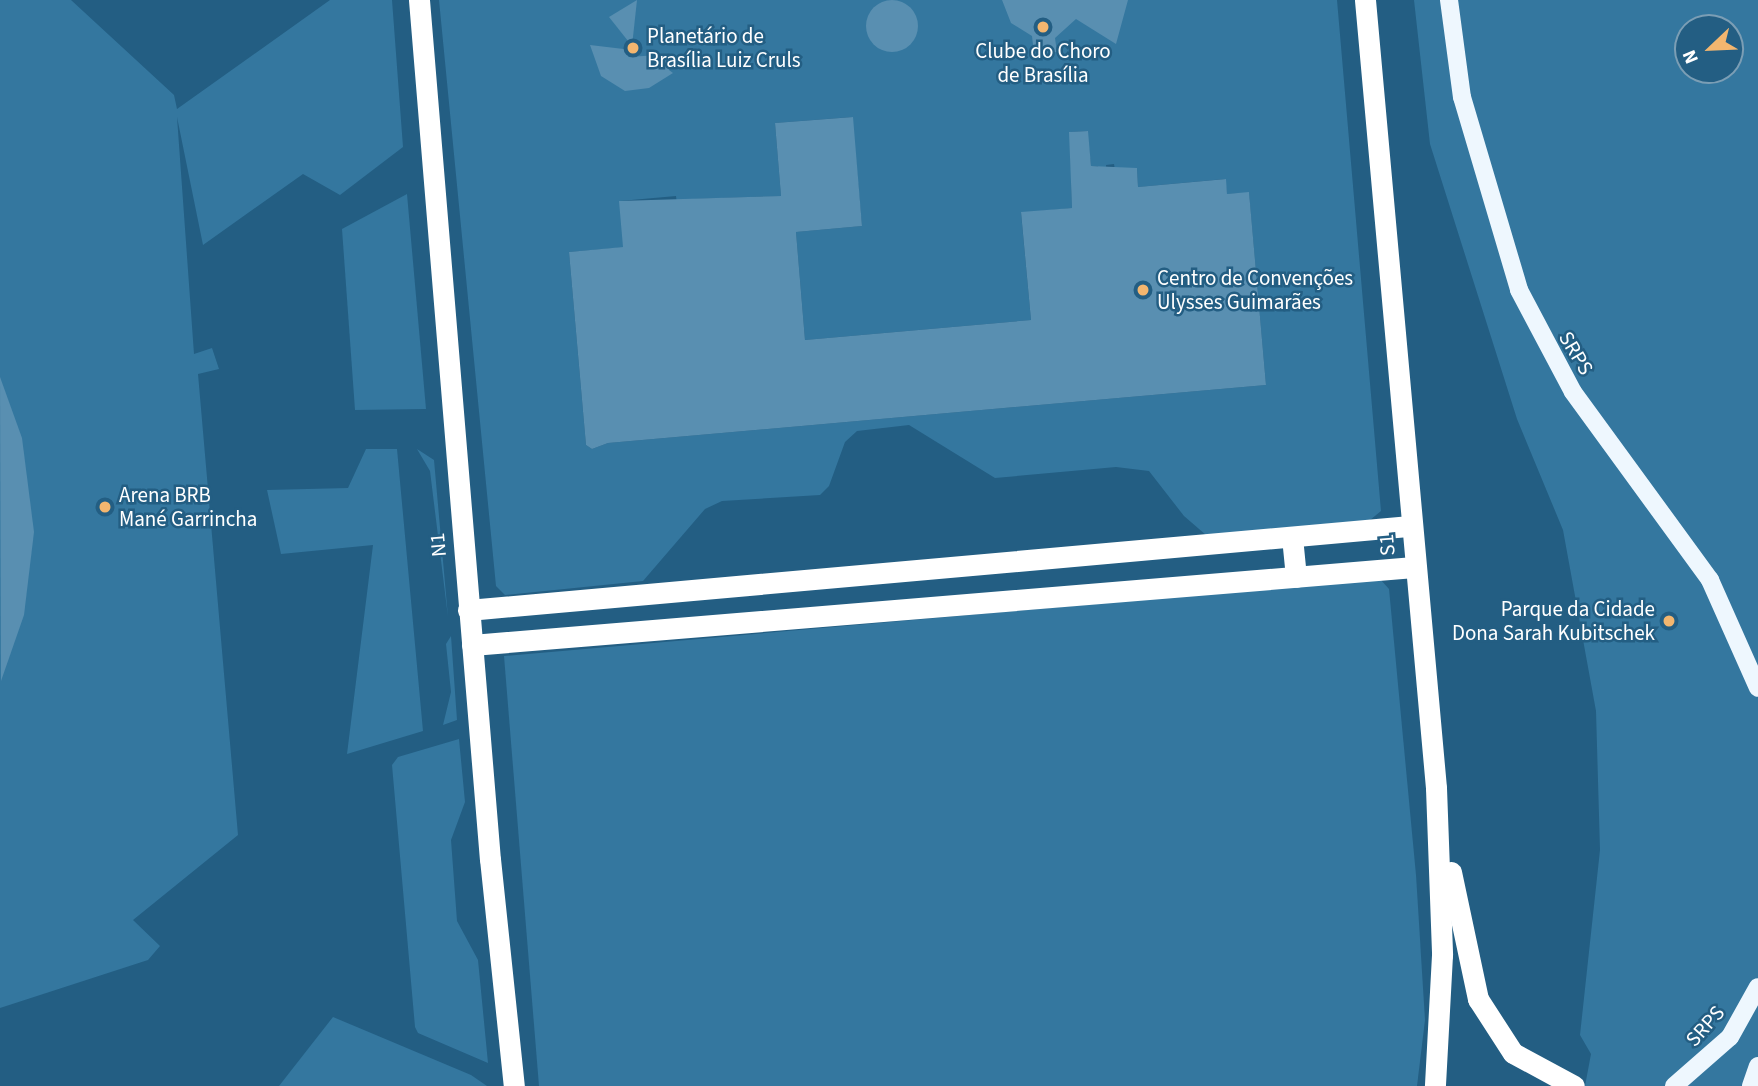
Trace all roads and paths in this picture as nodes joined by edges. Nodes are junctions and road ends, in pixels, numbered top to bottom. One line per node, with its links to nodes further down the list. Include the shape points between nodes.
1 (419, 0): 9 (highway, N1)
2 (1365, 0): 4 (highway, S1)
3 (1449, 0): 12 (main road, SRPS, via 1462,97 1496,225 1524,303 1573,392 1710,580)
4 (1410, 526): 5 (highway); 6 (highway, S1)
5 (1292, 537): 7 (highway); 8 (highway)
6 (1414, 567): 7 (highway); 13 (highway, S1)
7 (1296, 576): 10 (highway)
8 (578, 600): 9 (highway); 10 (highway)
9 (468, 610): 11 (highway, N1)
10 (581, 636): 11 (highway)
11 (472, 645): 16 (highway, N1)
12 (1758, 688)
13 (1436, 788): 17 (highway, S1, via 1442,955); 18 (highway, via 1467,963 1478,999 1513,1053)
14 (1758, 987): 19 (main road, SRPS, via 1730,1037)
15 (1758, 1066): 20 (main road)
16 (514, 1086)
17 (1435, 1086)
18 (1574, 1086)
19 (1674, 1086)
20 (1751, 1086)

